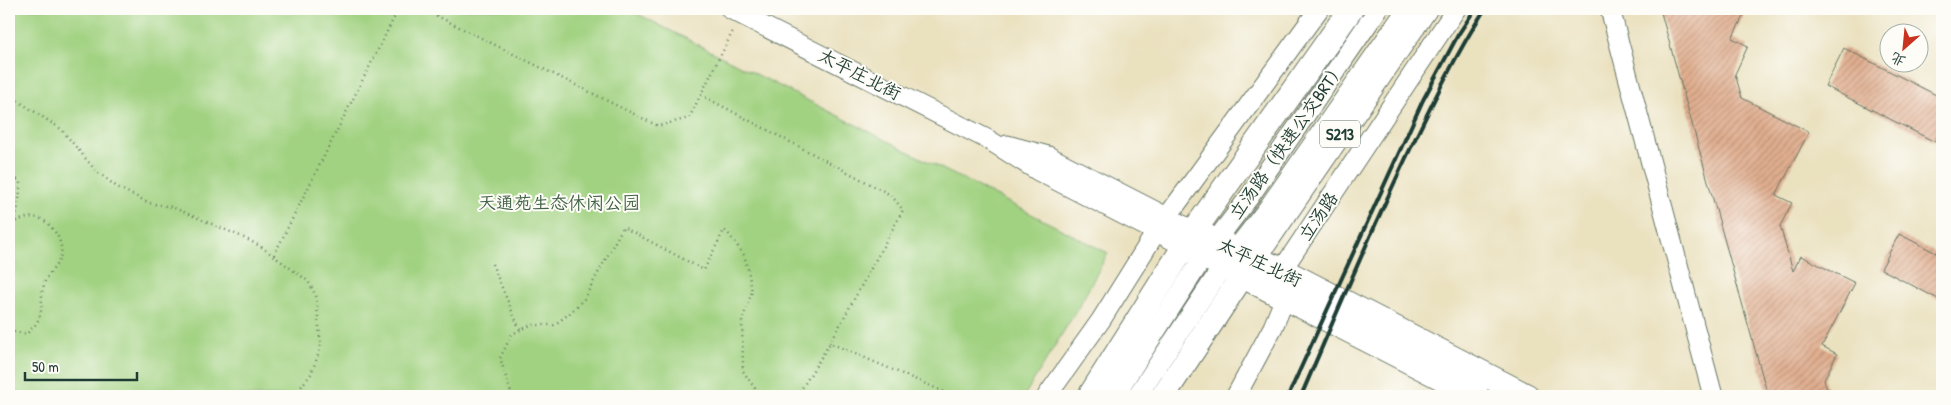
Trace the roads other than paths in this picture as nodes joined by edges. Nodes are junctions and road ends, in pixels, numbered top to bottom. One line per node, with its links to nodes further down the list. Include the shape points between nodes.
1 (1319, 9): 11 (street)
2 (1331, 9): 10 (street, 立汤路 / S213)
3 (1351, 9): 10 (main road, 立汤路 / S213)
4 (1378, 9): 12 (street, 立汤路（快速公交BRT）, via 1250,196)
5 (1407, 9): 12 (street, 立汤路（快速公交BRT）, via 1268,208)
6 (1425, 9): 12 (main road, 立汤路 / S213)
7 (1456, 9): 13 (street, 立汤路 / S213)
8 (1610, 9): 23 (street)
9 (743, 12): 11 (street, 太平庄北街, via 989,140 1048,156)
10 (1312, 67): 12 (main road, 立汤路 / S213)
11 (1161, 224): 12 (street, 太平庄北街); 15 (street)
12 (1219, 253): 13 (main road, 太平庄北街); 14 (main road, 太平庄北街); 16 (main road, 立汤路 / S213); 17 (street, 立汤路（快速公交BRT）); 18 (street, 立汤路（快速公交BRT）); 19 (main road, 立汤路 / S213)
13 (1282, 270): 14 (street); 22 (main road, 太平庄北街)
14 (1285, 298): 20 (street); 21 (main road, 太平庄北街)
15 (1047, 396)
16 (1090, 396)
17 (1114, 396)
18 (1137, 396)
19 (1163, 396)
20 (1236, 396)
21 (1477, 396)
22 (1527, 396)
23 (1713, 396)

